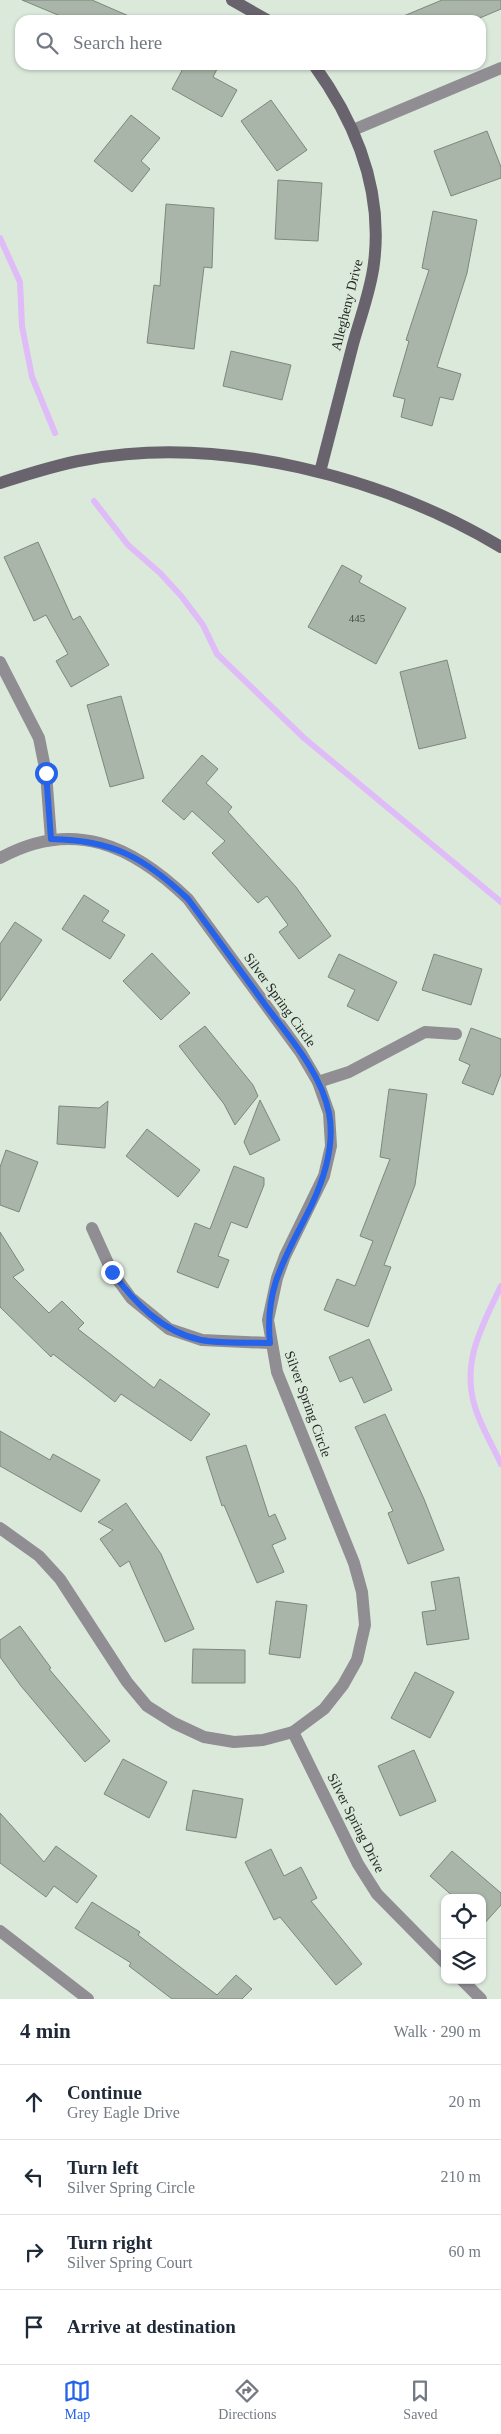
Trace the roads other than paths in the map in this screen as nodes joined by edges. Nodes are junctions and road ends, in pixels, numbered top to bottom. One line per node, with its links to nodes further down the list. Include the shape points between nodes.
1 (232, 0): 2 (main road)
2 (258, 15)
3 (501, 68): 5 (street)
4 (318, 70): 5 (main road, Allegheny Drive, via 332,89)
5 (353, 130): 6 (main road, Allegheny Drive, via 370,177 376,217 374,264)
6 (320, 472): 7 (main road, via 183,452 85,460); 8 (main road, via 416,503)
7 (0, 483)
8 (501, 546)
9 (0, 662): 10 (street, via 39,738 46,773)
10 (51, 839): 11 (street, Silver Spring Circle, via 23,846); 13 (street, Silver Spring Circle, via 112,846 165,877 188,899 301,1053)
11 (0, 858)
12 (456, 1034): 13 (street, via 425,1032 350,1072)
13 (318, 1082): 15 (street, Silver Spring Circle, via 329,1113 331,1146 324,1176 276,1278 268,1320)
14 (92, 1228): 15 (street, via 112,1272 131,1298 168,1329 202,1340)
15 (270, 1343): 17 (street, Silver Spring Circle, via 277,1372 354,1563 362,1592 365,1625 357,1660 343,1685 324,1709)
16 (0, 1528): 17 (street, Silver Spring Circle, via 39,1556 60,1579 147,1706 204,1737 263,1740)
17 (294, 1732): 19 (street, Silver Spring Drive, via 358,1864 376,1894)
18 (0, 1931): 21 (street)
19 (441, 1959)
20 (466, 1984): 22 (street)
21 (88, 1999)
22 (481, 1999)

